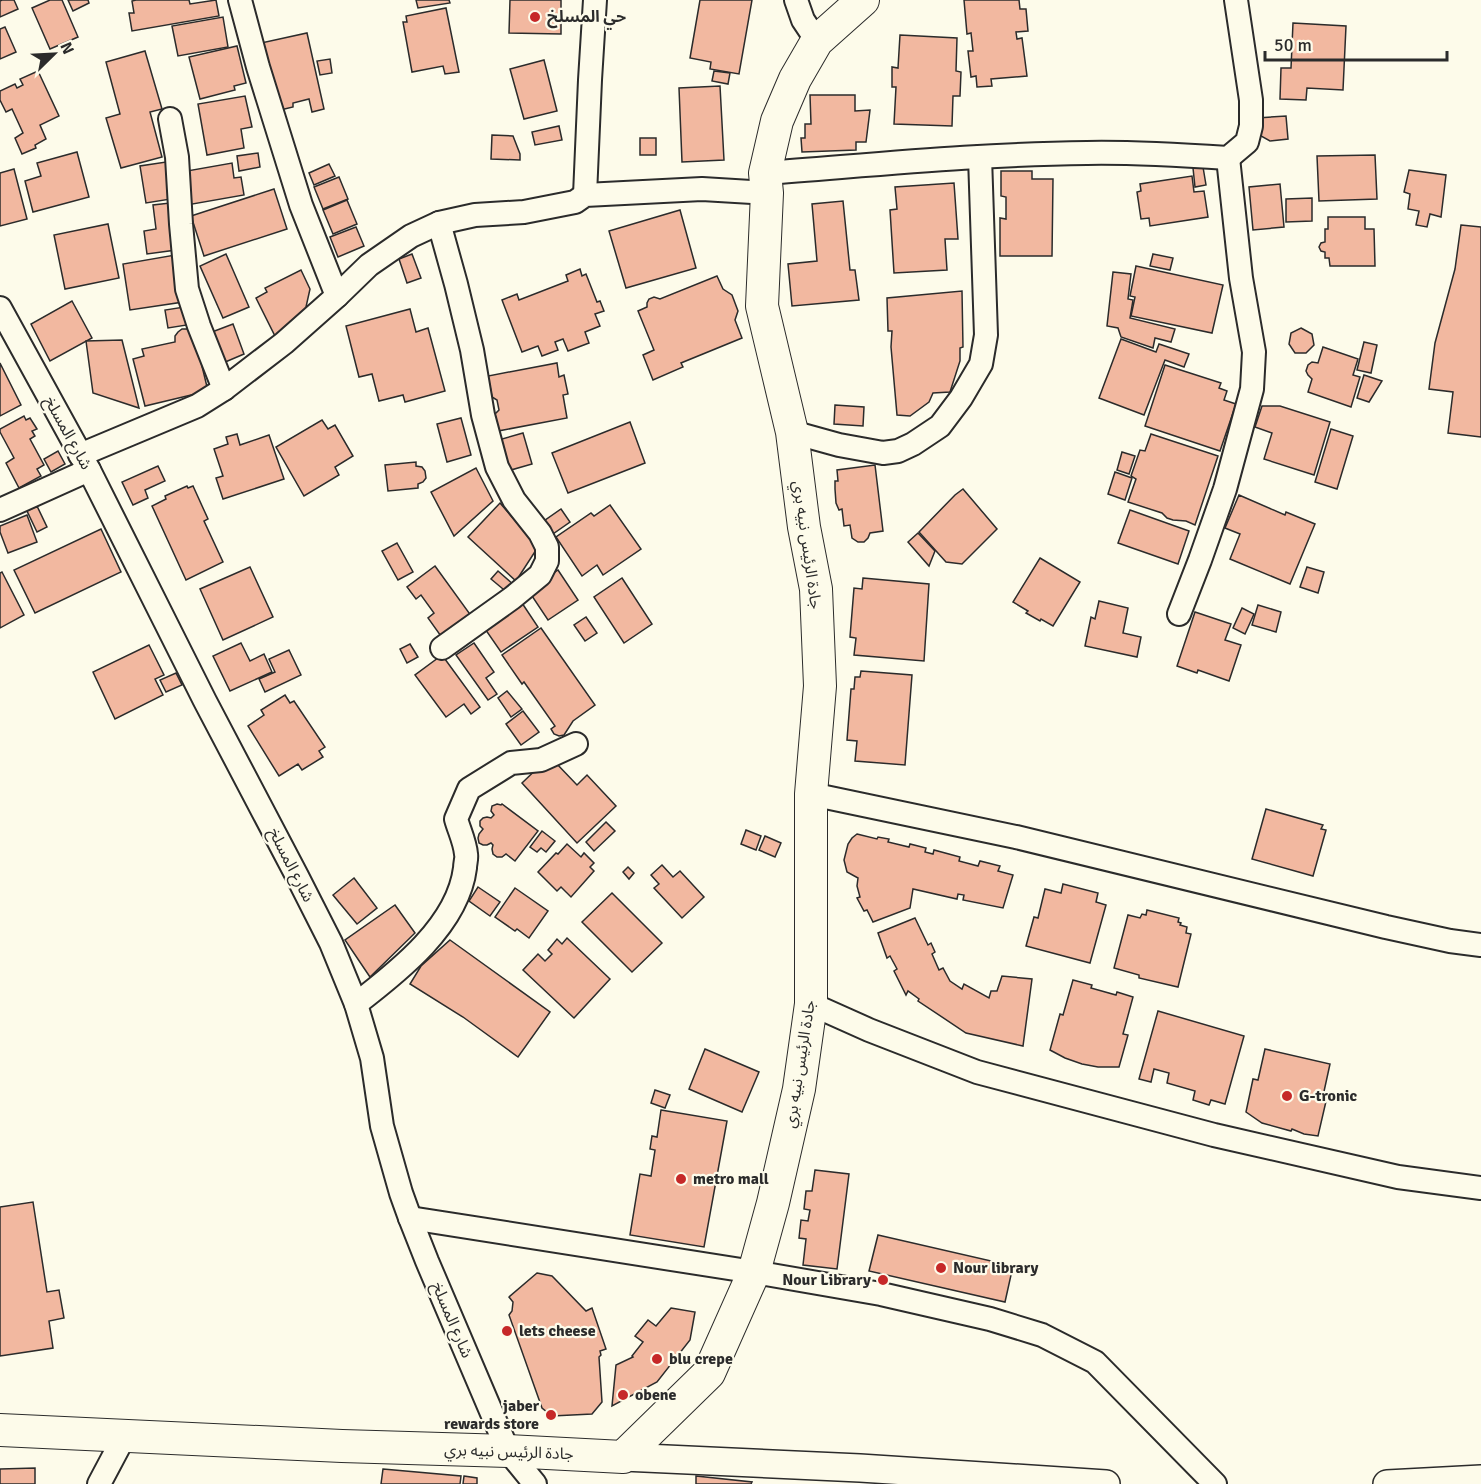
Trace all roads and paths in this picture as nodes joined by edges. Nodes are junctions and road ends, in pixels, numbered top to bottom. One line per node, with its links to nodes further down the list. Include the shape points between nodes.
1 (240, 0): 13 (street, via 302,205)
2 (595, 0): 11 (street)
3 (796, 0): 6 (street)
4 (863, 0): 6 (main road, جادة الرئيس نبيه بري)
5 (1236, 0): 9 (street, via 1251,100 1251,126 1247,142)
6 (817, 41): 10 (main road, جادة الرئيس نبيه بري, via 777,121)
7 (170, 119): 15 (street, via 177,157 187,289)
8 (980, 157): 9 (street, via 1088,153); 10 (street); 16 (street, via 986,335 981,364 961,398 940,426 898,451 883,453)
9 (1228, 158): 19 (street, via 1241,278 1254,352 1252,389 1226,489)
10 (766, 183): 11 (street); 16 (main road, جادة الرئيس نبيه بري, via 762,306)
11 (585, 195): 12 (street, via 575,202 524,212 475,215)
12 (440, 223): 13 (street, via 411,236 369,265); 20 (street, via 497,467 514,500 547,547 547,561 540,575)
13 (337, 296): 15 (street)
14 (0, 308): 17 (street, شارع المسلخ)
15 (224, 389): 17 (street)
16 (792, 432): 22 (main road, جادة الرئيس نبيه بري, via 816,589 820,686)
17 (84, 462): 18 (street); 24 (street, شارع المسلخ, via 331,943)
18 (0, 510)
19 (1179, 614)
20 (442, 648)
21 (576, 744): 24 (street, via 540,760 511,763 469,789 456,819 466,854 463,883 455,901 440,926 398,972)
22 (811, 794): 23 (street, via 1016,837 1386,927); 25 (main road, جادة الرئيس نبيه بري)
23 (1481, 945)
24 (356, 1004): 27 (street, شارع المسلخ, via 372,1058 382,1126)
25 (811, 1004): 26 (street, via 977,1072 1225,1138 1398,1177); 28 (main road, جادة الرئيس نبيه بري, via 799,1089)
26 (1481, 1188)
27 (410, 1218): 28 (street); 31 (street, شارع المسلخ)
28 (754, 1272): 32 (main road, جادة الرئيس نبيه بري, via 709,1373); 37 (street, via 881,1294 1042,1335 1095,1362)
29 (0, 1430): 30 (main road, جادة الرئيس نبيه بري)
30 (125, 1435): 31 (main road, جادة الرئيس نبيه بري); 34 (street)
31 (508, 1451): 32 (main road, جادة الرئيس نبيه بري); 35 (street, شارع المسلخ)
32 (623, 1457): 36 (street, via 860,1467)
33 (1481, 1479): 39 (street)
34 (99, 1484)
35 (535, 1484)
36 (1106, 1484)
37 (1215, 1484)
38 (1387, 1484): 39 (street)
39 (1400, 1484)

